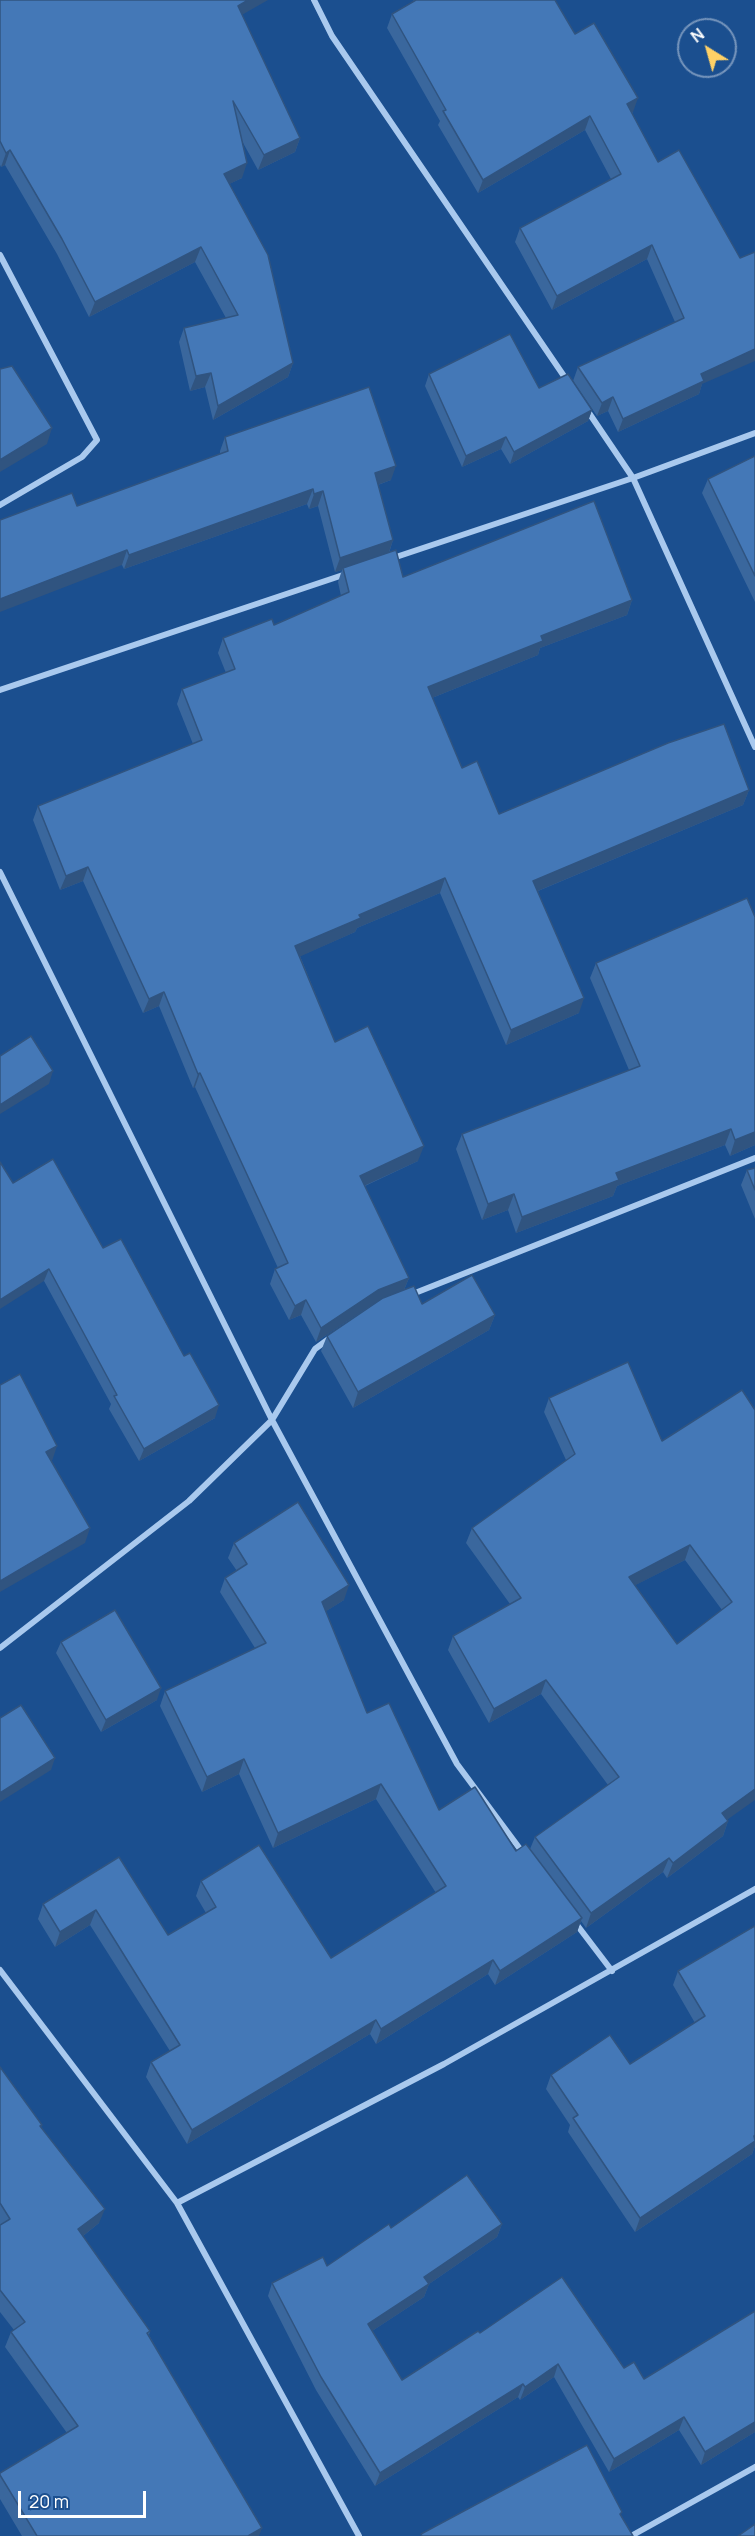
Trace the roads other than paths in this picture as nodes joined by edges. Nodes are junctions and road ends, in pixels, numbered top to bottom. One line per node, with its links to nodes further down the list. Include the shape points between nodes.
1 (314, 0): 3 (street, via 332,36)
2 (0, 255): 7 (street, via 97,440 82,457)
3 (573, 390)
4 (580, 399): 6 (street)
5 (755, 433): 6 (street)
6 (633, 478): 8 (street); 11 (street)
7 (0, 505)
8 (384, 561)
9 (351, 572): 10 (street)
10 (0, 690)
11 (755, 747)
12 (0, 872): 16 (street)
13 (755, 1158): 14 (street)
14 (407, 1296)
15 (340, 1331): 16 (street, via 315,1348)
16 (272, 1420): 17 (street, via 189,1501); 18 (street, via 457,1764)
17 (0, 1647)
18 (527, 1858)
19 (755, 1889): 22 (street)
20 (570, 1914): 22 (street)
21 (0, 1970): 23 (street)
22 (612, 1971): 23 (street)
23 (177, 2203): 25 (street)
24 (755, 2467): 26 (street)
25 (359, 2536)
26 (631, 2536)

